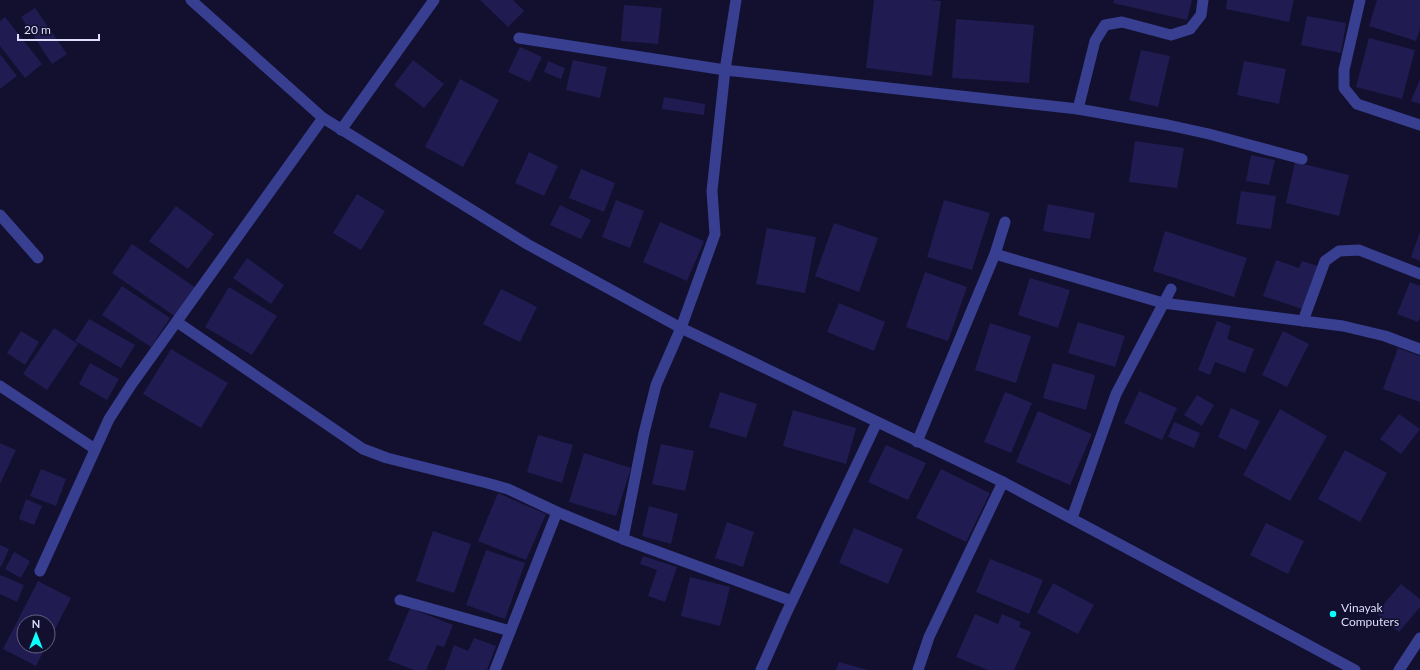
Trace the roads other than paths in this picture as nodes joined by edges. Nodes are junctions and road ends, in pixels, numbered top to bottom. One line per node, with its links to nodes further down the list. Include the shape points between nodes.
1 (191, 0): 9 (street)
2 (434, 0): 11 (street)
3 (736, 0): 7 (street)
4 (1203, 0): 8 (street, via 1201,15 1190,29 1171,35 1122,22 1105,26 1095,41)
5 (1360, 0): 10 (street, via 1344,70 1344,88 1357,104)
6 (519, 38): 7 (street)
7 (725, 70): 8 (street); 22 (street, via 712,191 715,234)
8 (1078, 109): 12 (street, via 1209,134)
9 (323, 118): 11 (street); 21 (street)
10 (1420, 125)
11 (341, 130): 22 (street, via 527,244)
12 (1302, 159)
13 (0, 215): 16 (street)
14 (1005, 222): 15 (street)
15 (995, 254): 19 (street); 26 (street)
16 (38, 258)
17 (1420, 274): 20 (street, via 1359,250 1339,251 1325,261)
18 (1170, 289): 19 (street)
19 (1163, 303): 20 (street); 30 (street, via 1116,394)
20 (1303, 321): 23 (street, via 1343,326 1385,336)
21 (177, 322): 27 (street, via 131,385 109,419); 29 (street, via 364,449 387,458 508,489)
22 (681, 328): 25 (street); 31 (street, via 656,385)
23 (1420, 349)
24 (0, 386): 27 (street)
25 (877, 422): 26 (street); 34 (street)
26 (917, 442): 28 (street)
27 (95, 448): 32 (street)
28 (1003, 482): 30 (street); 39 (street, via 929,636)
29 (557, 512): 31 (street); 35 (street)
30 (1072, 518): 40 (street)
31 (623, 539): 34 (street)
32 (40, 571)
33 (400, 600): 35 (street)
34 (792, 601): 38 (street)
35 (510, 631): 37 (street)
36 (1420, 638): 41 (street)
37 (495, 670)
38 (761, 670)
39 (918, 670)
40 (1355, 670)
41 (1399, 670)

